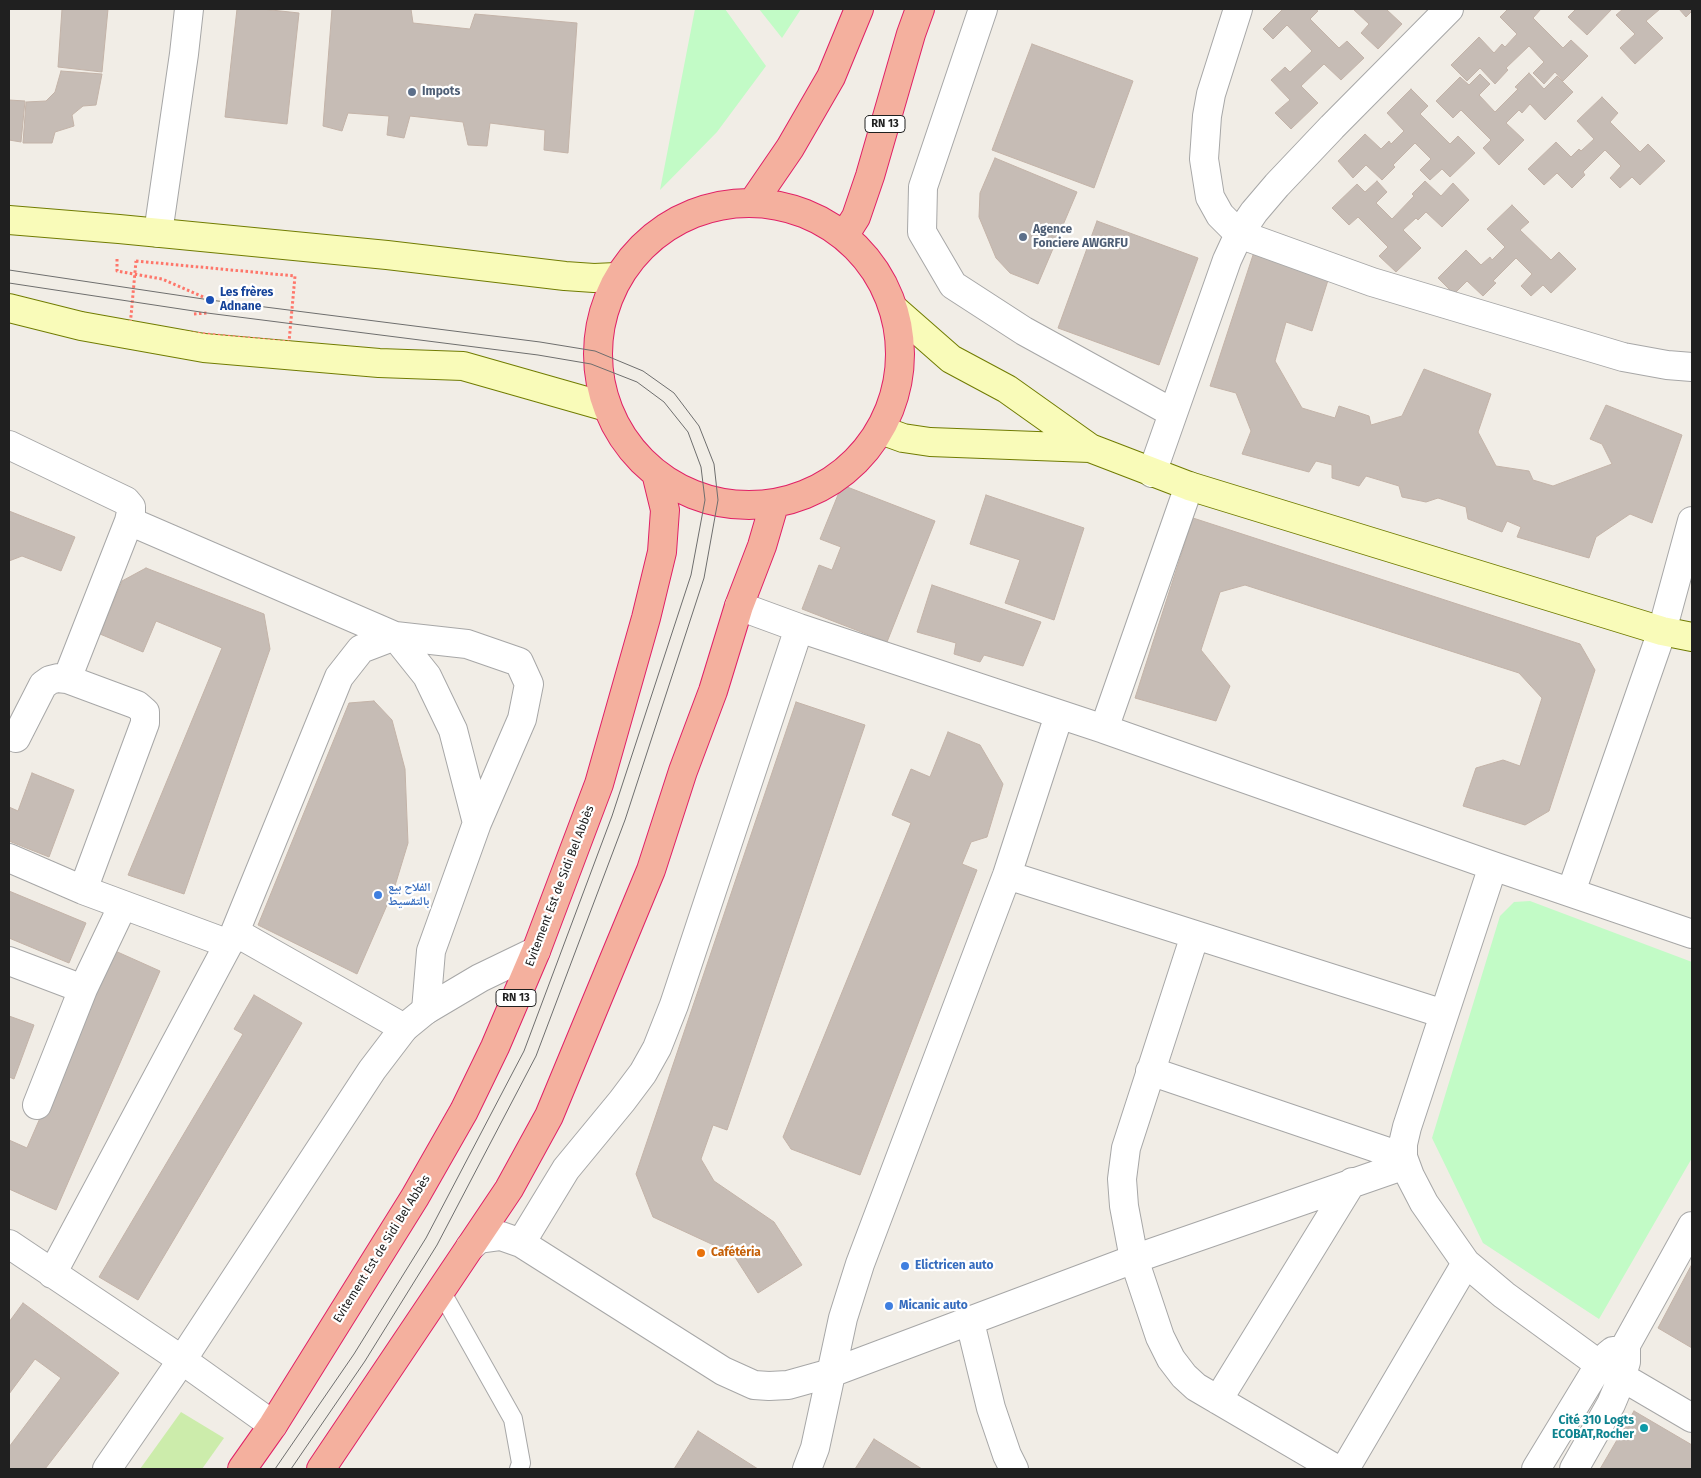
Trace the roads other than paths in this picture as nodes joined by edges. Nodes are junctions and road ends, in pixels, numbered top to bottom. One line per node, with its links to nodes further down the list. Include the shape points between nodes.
1 (189, 9): 9 (street)
2 (859, 9): 7 (highway, via 831,77 790,148)
3 (920, 9): 11 (highway, RN 13, via 870,176 856,217)
4 (983, 9): 17 (street, via 923,186 922,232 953,285 1024,331)
5 (1238, 9): 10 (street, via 1211,94 1204,159 1210,197 1220,215)
6 (1450, 9): 10 (street, via 1291,170)
7 (753, 202): 11 (highway, via 786,207 816,218); 12 (highway, via 700,210 652,236)
8 (9, 220): 9 (main road)
9 (158, 232): 12 (main road, via 387,254 564,276)
10 (1239, 234): 15 (street, via 1372,282 1614,354); 17 (street)
11 (844, 236): 14 (highway, via 874,269)
12 (616, 277): 16 (highway, via 602,310 594,351)
13 (9, 308): 16 (main road, via 81,326 204,348 380,363 463,366)
14 (894, 309): 18 (highway, via 900,340 900,371 893,402); 20 (main road, via 951,359 1007,390)
15 (1692, 367)
16 (607, 407): 22 (highway, via 628,450)
17 (1173, 413): 21 (street)
18 (881, 430): 20 (main road, via 903,438 930,442); 24 (highway, via 846,471 824,487 800,498)
19 (9, 445): 25 (street, via 126,501 131,512)
20 (1090, 448): 21 (main road)
21 (1152, 473): 23 (main road)
22 (657, 477): 24 (highway, via 689,495); 46 (highway, Evitement Est de Sidi Bel Abbès / RN 13, via 664,510 662,552 646,618 599,784)
23 (1189, 486): 29 (main road); 34 (street)
24 (774, 504): 27 (highway)
25 (129, 521): 30 (street); 32 (street)
26 (1692, 521): 29 (street)
27 (739, 606): 28 (street); 58 (highway, via 651,870 550,1116 509,1189)
28 (799, 628): 33 (street); 57 (street, via 657,1048 622,1101 566,1169)
29 (1662, 631): 31 (main road); 41 (street)
30 (394, 636): 36 (street, via 427,676 453,730); 36 (street, via 468,644 519,662 529,684 522,719); 45 (street, via 361,649 339,677)
31 (1692, 637)
32 (67, 679): 35 (street, via 50,680 43,685); 40 (street, via 137,705 145,712 145,723)
33 (1059, 715): 34 (street); 39 (street)
34 (1104, 730): 38 (street)
35 (16, 738)
36 (477, 823): 49 (street, via 431,951)
37 (9, 858): 40 (street)
38 (1493, 866): 41 (street); 50 (street)
39 (1007, 875): 44 (street); 67 (street, via 860,1264 843,1318)
40 (83, 890): 42 (street)
41 (1571, 892): 43 (street)
42 (123, 905): 45 (street); 48 (street)
43 (1692, 934)
44 (1195, 935): 50 (street); 52 (street)
45 (232, 938): 51 (street); 62 (street)
46 (536, 951): 49 (street, via 480,978); 70 (highway, Evitement Est de Sidi Bel Abbès / RN 13, via 464,1111)
47 (9, 961): 48 (street)
48 (83, 989): 53 (street)
49 (426, 1010): 51 (street)
50 (1444, 1014): 54 (street, via 1407,1128 1403,1144)
51 (404, 1028): 65 (street, via 372,1070)
52 (1150, 1071): 54 (street); 60 (street, via 1126,1148 1122,1179)
53 (37, 1105)
54 (1404, 1161): 55 (street); 61 (street, via 1424,1203)
55 (1352, 1182): 60 (street); 68 (street)
56 (1692, 1226): 66 (street, via 1626,1345 1608,1354)
57 (521, 1243): 58 (street, via 501,1236 479,1239); 67 (street, via 738,1379 754,1385 788,1385)
58 (470, 1247): 63 (highway)
59 (11, 1251): 62 (street)
60 (1134, 1259): 64 (street); 68 (street, via 1160,1337 1171,1359 1190,1382)
61 (1466, 1263): 66 (street, via 1491,1286); 78 (street)
62 (52, 1274): 65 (street)
63 (441, 1291): 73 (highway); 74 (lane, via 513,1419)
64 (970, 1322): 67 (street); 76 (street, via 991,1408)
65 (182, 1360): 70 (street); 71 (street)
66 (1611, 1371): 69 (street); 79 (street); 80 (street, via 1611,1404)
67 (831, 1373): 75 (street)
68 (1218, 1400): 77 (street)
69 (1692, 1418)
70 (273, 1425): 72 (highway, Evitement Est de Sidi Bel Abbès / RN 13)
71 (107, 1469)
72 (242, 1469)
73 (321, 1469)
74 (520, 1469)
75 (808, 1469)
76 (1014, 1469)
77 (1336, 1469)
78 (1345, 1469)
79 (1536, 1469)
80 (1574, 1469)

